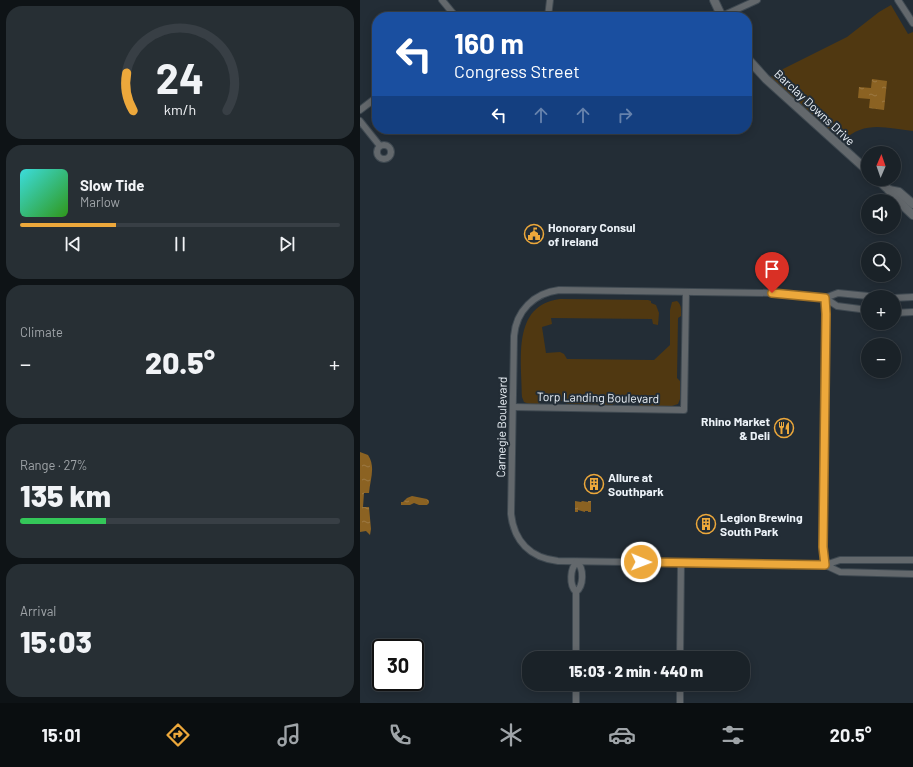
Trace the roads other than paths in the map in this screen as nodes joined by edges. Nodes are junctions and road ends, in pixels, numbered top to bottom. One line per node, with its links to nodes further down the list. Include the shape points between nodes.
1 (442, 0): 6 (street)
2 (550, 0): 7 (street)
3 (714, 0): 8 (street)
4 (757, 0): 9 (street)
5 (898, 0): 10 (street)
6 (452, 12)
7 (549, 12)
8 (719, 12)
9 (732, 12)
10 (913, 23)
11 (752, 64): 16 (street, Barclay Downs Drive)
12 (372, 101): 13 (street)
13 (360, 110)
14 (360, 121): 15 (street)
15 (380, 146)
16 (861, 166)
17 (885, 186): 18 (street)
18 (890, 190): 19 (street, via 899,192); 20 (street)
19 (913, 204)
20 (913, 215)
21 (686, 292): 24 (street, Carnegie Boulevard, via 772,293); 29 (street, Carnegie Boulevard, via 559,290 530,302 523,310 515,328); 29 (street, Torp Landing Boulevard, via 684,410)
22 (861, 295): 24 (street, Carnegie Boulevard, via 838,293)
23 (913, 297): 25 (street)
24 (825, 298): 26 (street, Carnegie Boulevard, via 837,306); 33 (street)
25 (901, 298)
26 (861, 309)
27 (901, 312): 28 (street)
28 (913, 312)
29 (513, 407): 31 (street, Carnegie Boulevard, via 511,514 514,530 525,546 538,556 555,561)
30 (913, 560): 33 (street, Carnegie Boulevard, via 840,560)
31 (577, 562): 32 (street, Carnegie Boulevard); 35 (street, via 573,566 572,575 572,587); 35 (street, via 582,568 582,583)
32 (681, 563): 33 (street, Carnegie Boulevard); 37 (street)
33 (825, 565): 34 (street, Carnegie Boulevard, via 840,572)
34 (913, 574)
35 (576, 592): 36 (street)
36 (576, 651)
37 (680, 651)
38 (576, 691): 40 (street)
39 (680, 691): 41 (street)
40 (576, 703)
41 (680, 703)

